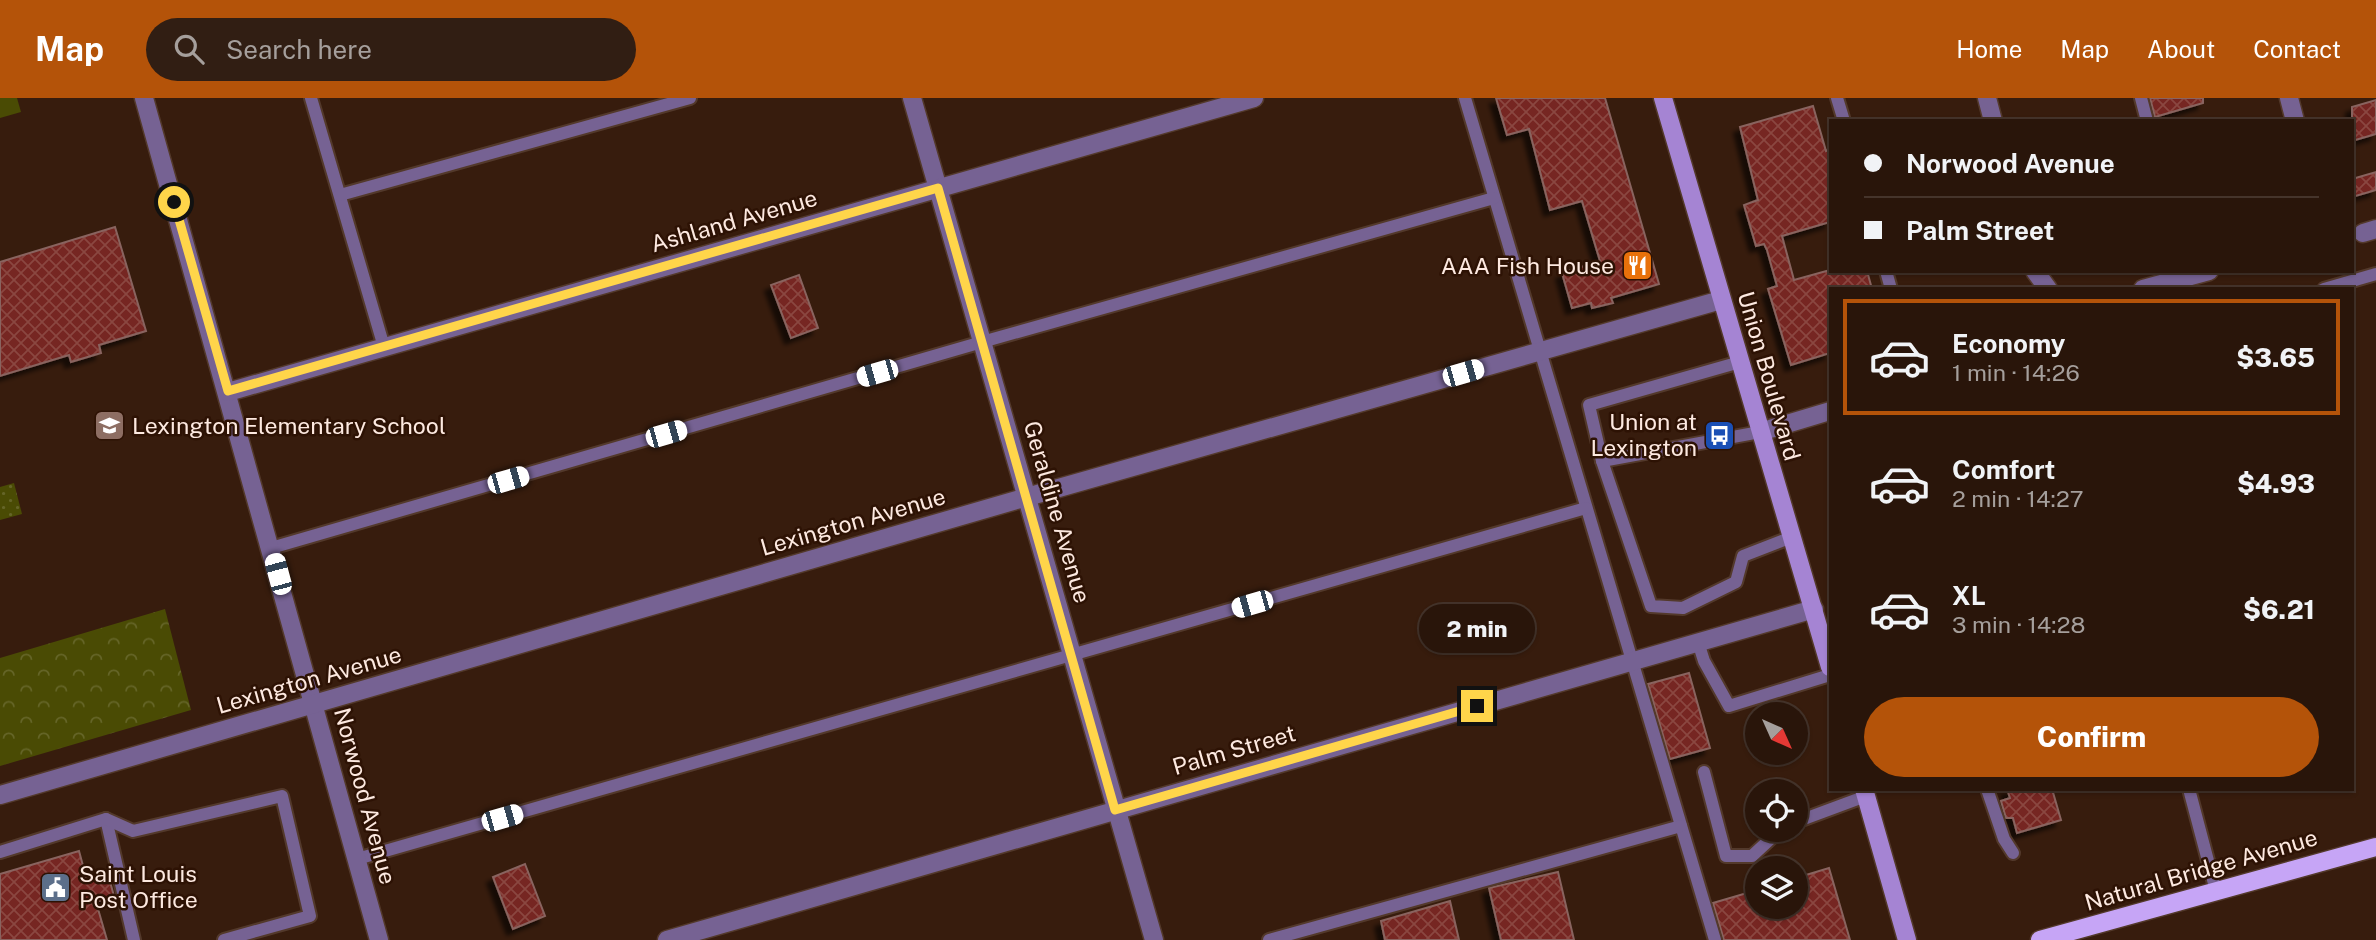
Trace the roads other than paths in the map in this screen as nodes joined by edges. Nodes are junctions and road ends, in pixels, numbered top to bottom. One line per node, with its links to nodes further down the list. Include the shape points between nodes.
1 (144, 98): 28 (street, Norwood Avenue)
2 (312, 98): 17 (lane)
3 (690, 98): 17 (lane)
4 (912, 98): 16 (street, Geraldine Avenue)
5 (1254, 98): 16 (street, Ashland Avenue)
6 (1465, 98): 18 (lane)
7 (1663, 98): 23 (main road, Union Boulevard)
8 (1837, 98): 12 (lane)
9 (1987, 98): 13 (street)
10 (2141, 98): 14 (lane)
11 (2289, 98): 15 (street)
12 (1843, 119)
13 (1992, 119)
14 (2146, 119)
15 (2294, 119)
16 (938, 188): 24 (street, Geraldine Avenue); 25 (street, Ashland Avenue)
17 (340, 195): 25 (lane)
18 (1494, 198): 24 (lane); 26 (lane)
19 (2189, 274): 21 (street)
20 (2376, 274): 22 (lane)
21 (2149, 287)
22 (2332, 287)
23 (1721, 300): 26 (street, Lexington Avenue); 27 (main road, Union Boulevard)
24 (982, 342): 32 (street, Geraldine Avenue); 35 (lane)
25 (384, 347): 28 (street, Ashland Avenue)
26 (1540, 351): 32 (street, Lexington Avenue); 33 (lane)
27 (1740, 362): 30 (main road, Union Boulevard); 31 (lane, via 1588,404)
28 (228, 391): 35 (street, Norwood Avenue)
29 (1829, 411): 30 (street)
30 (1760, 432): 31 (lane); 34 (main road, Union Boulevard)
31 (1602, 461): 34 (lane, via 1651,606 1683,608 1736,582 1743,556)
32 (1027, 497): 38 (street, Geraldine Avenue); 42 (street, Lexington Avenue)
33 (1586, 508): 38 (lane); 39 (lane)
34 (1792, 537): 36 (main road, Union Boulevard)
35 (271, 548): 42 (street, Norwood Avenue)
36 (1814, 609): 37 (street, Palm Street); 40 (main road, Union Boulevard)
37 (1698, 642): 39 (street, Palm Street); 41 (lane, via 1729,706)
38 (1072, 655): 48 (street, Geraldine Avenue); 56 (lane)
39 (1632, 662): 48 (street, Palm Street); 51 (lane)
40 (1829, 663)
41 (1829, 675)
42 (314, 704): 47 (street, Lexington Avenue); 56 (street, Norwood Avenue)
43 (1704, 772): 52 (lane, via 1726,856 1752,856)
44 (1988, 791): 55 (lane)
45 (2190, 791): 57 (lane)
46 (1865, 792): 49 (lane); 65 (main road)
47 (0, 795)
48 (1115, 810): 61 (street, Palm Street); 62 (street, Geraldine Avenue)
49 (1808, 817)
50 (106, 819): 54 (lane); 58 (lane); 59 (lane, via 133,831 282,796 310,916)
51 (1681, 826): 63 (lane); 64 (lane)
52 (1767, 842)
53 (2376, 847): 57 (main road, Natural Bridge Avenue)
54 (0, 852)
55 (2012, 853)
56 (357, 859): 60 (street, Norwood Avenue)
57 (2216, 891): 66 (main road, Natural Bridge Avenue)
58 (134, 940)
59 (224, 940)
60 (379, 940)
61 (667, 940)
62 (1154, 940)
63 (1269, 940)
64 (1715, 940)
65 (1906, 940)
66 (2040, 940)

